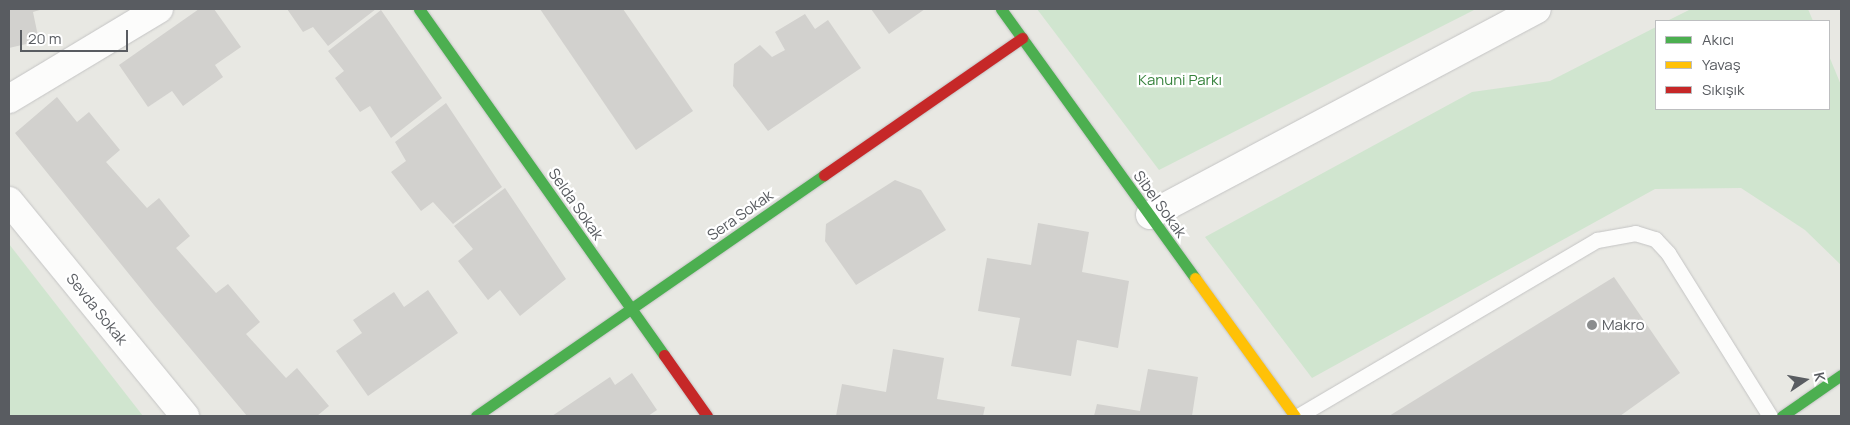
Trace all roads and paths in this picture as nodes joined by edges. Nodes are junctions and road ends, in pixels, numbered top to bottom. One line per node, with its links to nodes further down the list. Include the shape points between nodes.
1 (159, 9): 6 (street)
2 (419, 9): 9 (street, Selda Sokak)
3 (1001, 9): 5 (street, Sibel Sokak)
4 (1537, 9): 8 (street)
5 (1022, 38): 8 (street, Sibel Sokak); 9 (street, Sera Sokak)
6 (9, 100)
7 (9, 201): 11 (street, Sevda Sokak)
8 (1150, 215): 14 (street, Sibel Sokak)
9 (632, 308): 12 (street, Sera Sokak); 13 (street, Selda Sokak)
10 (1841, 375): 16 (street)
11 (185, 416)
12 (476, 416)
13 (707, 416)
14 (1296, 416): 15 (lane, via 1597,240 1635,233 1655,239 1668,253)
15 (1770, 416)
16 (1782, 416)

